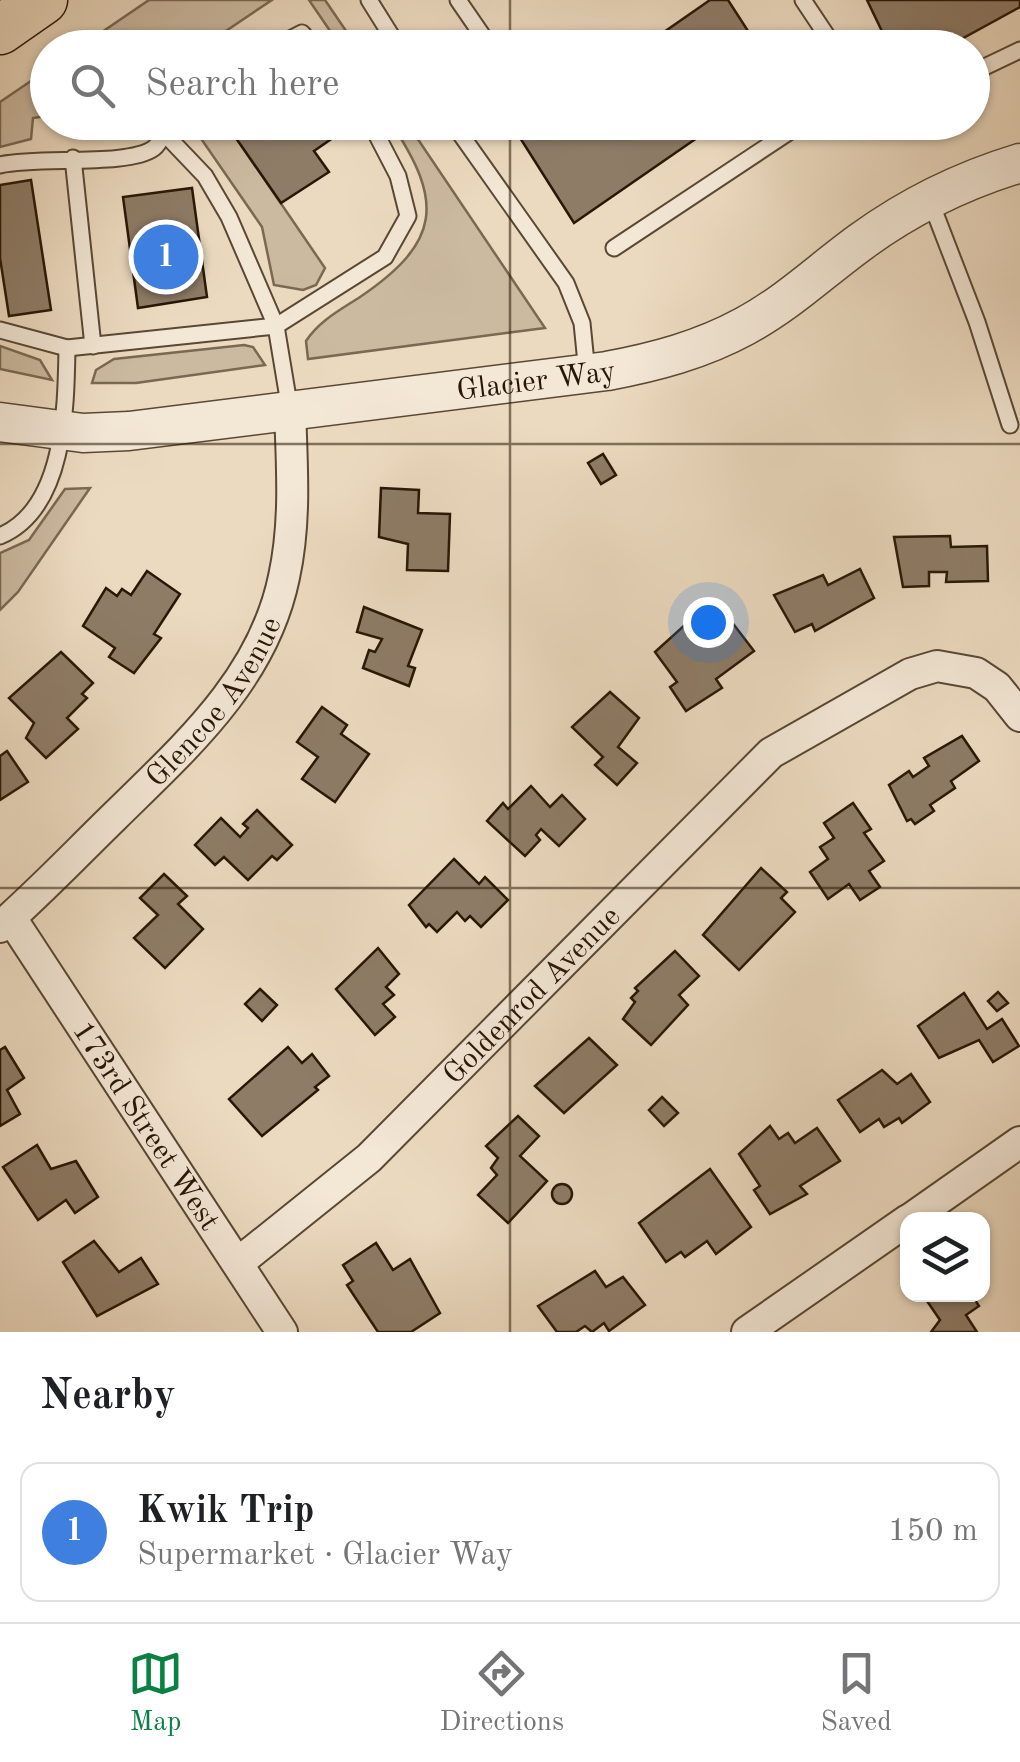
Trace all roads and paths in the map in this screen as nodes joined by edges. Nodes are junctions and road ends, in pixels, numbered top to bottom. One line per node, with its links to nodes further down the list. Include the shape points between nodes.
1 (43, 0): 5 (main road)
2 (369, 0): 6 (lane)
3 (458, 0): 7 (lane)
4 (804, 0): 8 (lane)
5 (0, 30)
6 (388, 30)
7 (479, 30)
8 (823, 30)
9 (1020, 50): 10 (lane)
10 (990, 64)
11 (160, 140): 16 (lane, via 133,157)
12 (177, 140): 21 (lane, via 206,176)
13 (379, 140): 21 (lane, via 408,216 385,257)
14 (465, 140): 25 (lane, via 566,283 582,323)
15 (777, 140): 20 (lane)
16 (73, 158): 18 (lane); 23 (lane)
17 (1020, 163): 19 (street, Glacier Way)
18 (0, 165)
19 (930, 200): 25 (street, Glacier Way, via 864,239 746,326 664,359); 28 (lane)
20 (614, 248)
21 (276, 326): 23 (lane); 26 (lane)
22 (0, 330): 24 (lane)
23 (92, 346): 24 (lane)
24 (67, 348): 29 (lane)
25 (587, 373): 26 (street, Glacier Way)
26 (290, 410): 29 (street, Glacier Way, via 128,431); 32 (street, Glencoe Avenue, via 289,551 252,666 203,730)
27 (0, 422): 29 (street, Glacier Way)
28 (1010, 425)
29 (66, 432): 30 (lane, via 34,510 22,527)
30 (0, 536)
31 (1020, 716): 36 (street, Goldenrod Avenue, via 976,673 937,666 910,674 771,753 369,1158)
32 (5, 923): 36 (street, 173rd Street West)
33 (1020, 1142): 34 (street)
34 (919, 1212)
35 (900, 1226): 38 (street)
36 (238, 1263): 37 (street, 173rd Street West)
37 (282, 1332)
38 (746, 1332)

